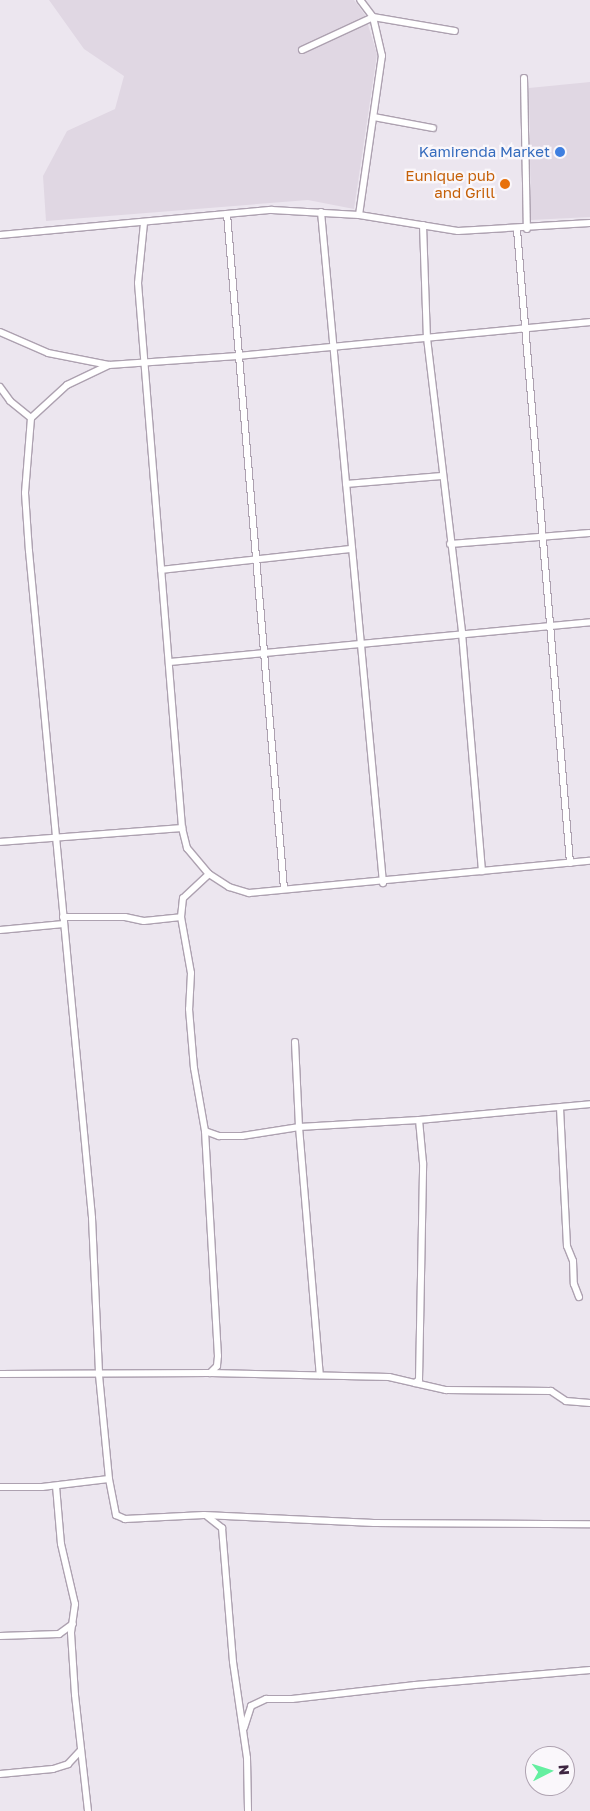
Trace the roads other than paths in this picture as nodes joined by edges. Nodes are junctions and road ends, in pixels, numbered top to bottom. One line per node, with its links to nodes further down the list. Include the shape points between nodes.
1 (360, 0): 2 (street)
2 (373, 17): 3 (street); 4 (street); 6 (street, via 382,56)
3 (454, 31)
4 (302, 50)
5 (524, 78): 14 (street)
6 (374, 116): 7 (street); 10 (street)
7 (433, 128)
8 (321, 212): 9 (street, via 272,210); 10 (street); 21 (street)
9 (226, 214): 11 (street); 22 (street)
10 (359, 215): 13 (street)
11 (144, 223): 16 (street); 23 (street, via 138,283)
12 (590, 223): 14 (street)
13 (423, 225): 15 (street, via 458,231); 20 (street)
14 (527, 229): 15 (street)
15 (517, 230): 18 (street)
16 (0, 235)
17 (590, 322): 18 (street)
18 (524, 330): 20 (street); 30 (street)
19 (0, 332): 24 (street, via 48,353)
20 (428, 338): 21 (street); 27 (street)
21 (333, 347): 22 (street); 28 (street)
22 (238, 356): 23 (street); 33 (street)
23 (143, 360): 24 (street); 34 (street)
24 (109, 364): 26 (street, via 67,385)
25 (0, 387): 26 (street, via 10,401)
26 (31, 418): 42 (street, via 26,502)
27 (442, 476): 28 (street); 31 (street)
28 (346, 484): 32 (street)
29 (590, 533): 30 (street)
30 (543, 536): 31 (street); 36 (street)
31 (450, 544): 37 (street)
32 (352, 549): 33 (street); 38 (street)
33 (256, 561): 34 (street); 39 (street)
34 (161, 570): 40 (street)
35 (590, 622): 36 (street)
36 (549, 625): 37 (street); 45 (street)
37 (462, 633): 38 (street); 46 (street)
38 (360, 642): 39 (street); 48 (street)
39 (263, 652): 40 (street); 49 (street)
40 (170, 662): 41 (street)
41 (182, 828): 42 (street); 47 (street, via 186,848)
42 (55, 837): 43 (street); 51 (street)
43 (0, 842)
44 (590, 861): 45 (street)
45 (570, 863): 46 (street)
46 (482, 871): 48 (street)
47 (209, 874): 49 (street, via 229,887 249,893); 50 (street, via 183,898)
48 (383, 883): 49 (street)
49 (284, 888)
50 (181, 916): 51 (street, via 144,921 125,917); 59 (street, via 191,973 194,1068)
51 (63, 917): 52 (street)
52 (64, 924): 53 (street); 63 (street, via 92,1218)
53 (0, 930)
54 (295, 1042): 58 (street)
55 (590, 1104): 56 (street)
56 (560, 1108): 57 (street); 60 (street, via 567,1246 573,1260 574,1284)
57 (419, 1120): 58 (street); 65 (street, via 423,1163 422,1343 419,1380)
58 (299, 1127): 59 (street, via 242,1136 219,1136); 64 (street)
59 (205, 1131): 61 (street, via 218,1356 217,1366)
60 (579, 1297)
61 (210, 1373): 63 (street); 64 (street)
62 (0, 1374): 63 (street)
63 (100, 1374): 67 (street)
64 (320, 1375): 65 (street, via 390,1377)
65 (415, 1382): 66 (street, via 446,1390 551,1391 566,1401)
66 (590, 1403)
67 (108, 1480): 68 (street); 70 (street, via 113,1510 120,1519)
68 (56, 1486): 69 (street); 72 (street, via 61,1544 75,1604)
69 (0, 1487)
70 (204, 1515): 71 (street, via 374,1523); 75 (street, via 215,1519 222,1528 233,1662)
71 (590, 1524)
72 (73, 1623): 73 (street, via 59,1634); 76 (street)
73 (0, 1636)
74 (590, 1670): 75 (street, via 266,1699 252,1706)
75 (244, 1728): 79 (street)
76 (80, 1751): 77 (street, via 68,1764 53,1769); 78 (street)
77 (0, 1774)
78 (88, 1811)
79 (248, 1811)

